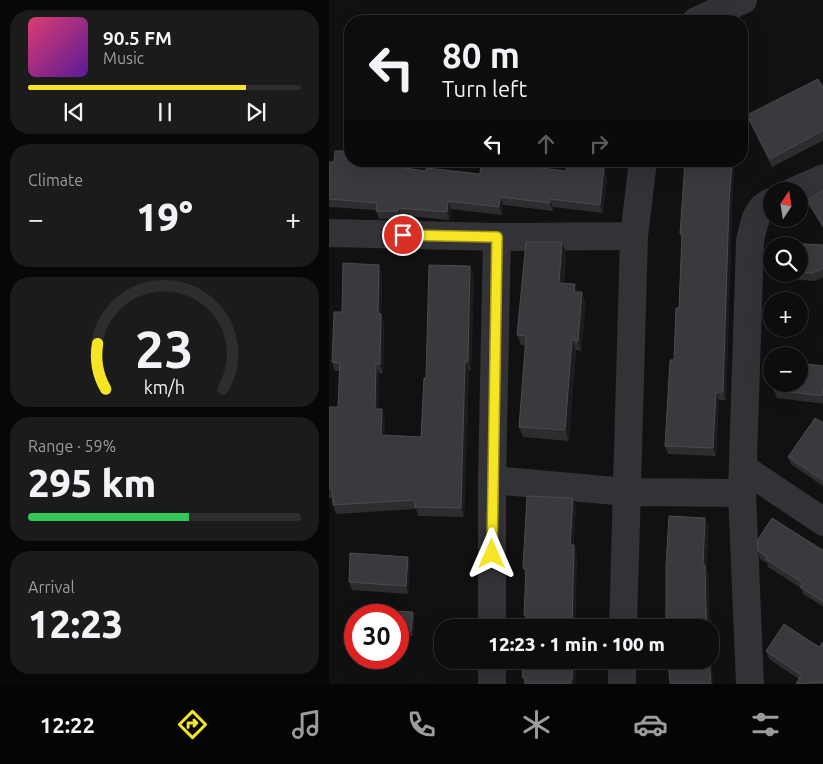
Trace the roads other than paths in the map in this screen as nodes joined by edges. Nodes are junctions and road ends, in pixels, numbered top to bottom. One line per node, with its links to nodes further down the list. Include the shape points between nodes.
1 (743, 0): 2 (street)
2 (709, 15)
3 (642, 167): 8 (street)
4 (823, 178): 5 (street)
5 (808, 185)
6 (763, 206): 11 (street, via 756,217 750,241)
7 (329, 233): 9 (street)
8 (634, 236): 9 (street); 12 (street)
9 (497, 237): 10 (street)
10 (493, 480): 12 (street); 14 (street)
11 (742, 480): 12 (street); 13 (street); 20 (street)
12 (627, 492): 15 (street)
13 (823, 522)
14 (492, 619)
15 (623, 619)
16 (492, 669): 18 (street)
17 (623, 669): 19 (street)
18 (492, 684)
19 (622, 684)
20 (750, 684)

